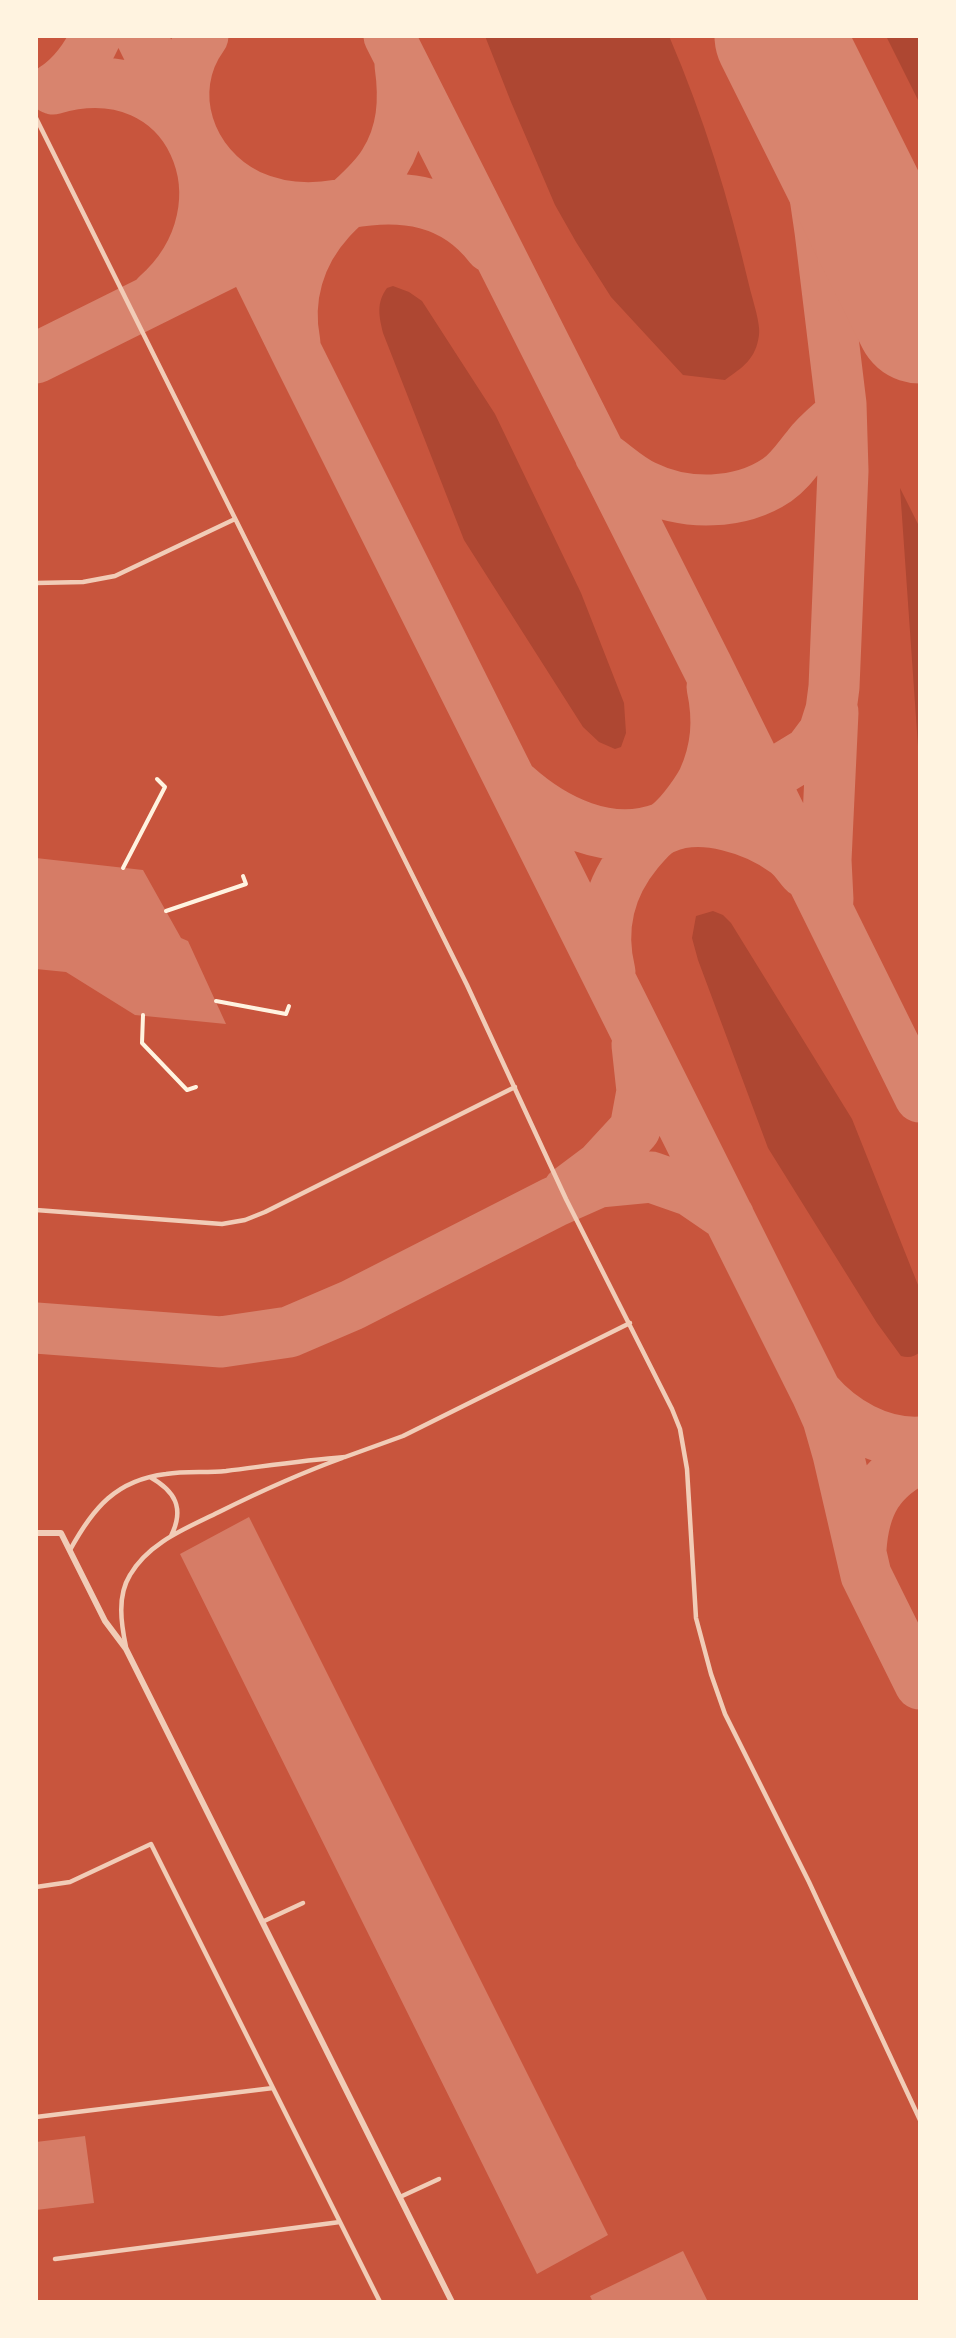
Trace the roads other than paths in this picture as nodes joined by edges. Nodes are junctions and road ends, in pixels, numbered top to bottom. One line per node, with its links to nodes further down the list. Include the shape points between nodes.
1 (36, 118): 2 (lane)
2 (235, 519): 3 (lane, via 116,576 83,582); 4 (lane)
3 (36, 583)
4 (515, 1087): 5 (lane, via 245,1220 210,1224); 6 (lane, via 566,1199)
5 (36, 1210)
6 (630, 1323): 7 (lane, via 403,1436); 18 (lane, via 680,1429 687,1469 696,1618 725,1714)
7 (345, 1457): 8 (lane); 10 (lane, via 278,1482)
8 (150, 1477): 10 (lane, via 166,1486 174,1500 178,1517); 11 (lane, via 124,1486 103,1503)
9 (36, 1533): 11 (street, via 61,1533)
10 (171, 1536): 12 (lane, via 142,1560 125,1585 121,1624)
11 (70, 1550): 12 (street, via 105,1621)
12 (126, 1649): 15 (street)
13 (36, 1887): 16 (lane, via 70,1882 151,1844)
14 (303, 1903): 15 (lane)
15 (262, 1922): 20 (street)
16 (273, 2088): 17 (lane); 21 (lane)
17 (36, 2117)
18 (920, 2120)
19 (439, 2179): 20 (lane)
20 (400, 2197): 24 (street)
21 (340, 2222): 22 (lane); 23 (lane)
22 (55, 2259)
23 (380, 2302)
24 (452, 2302)

